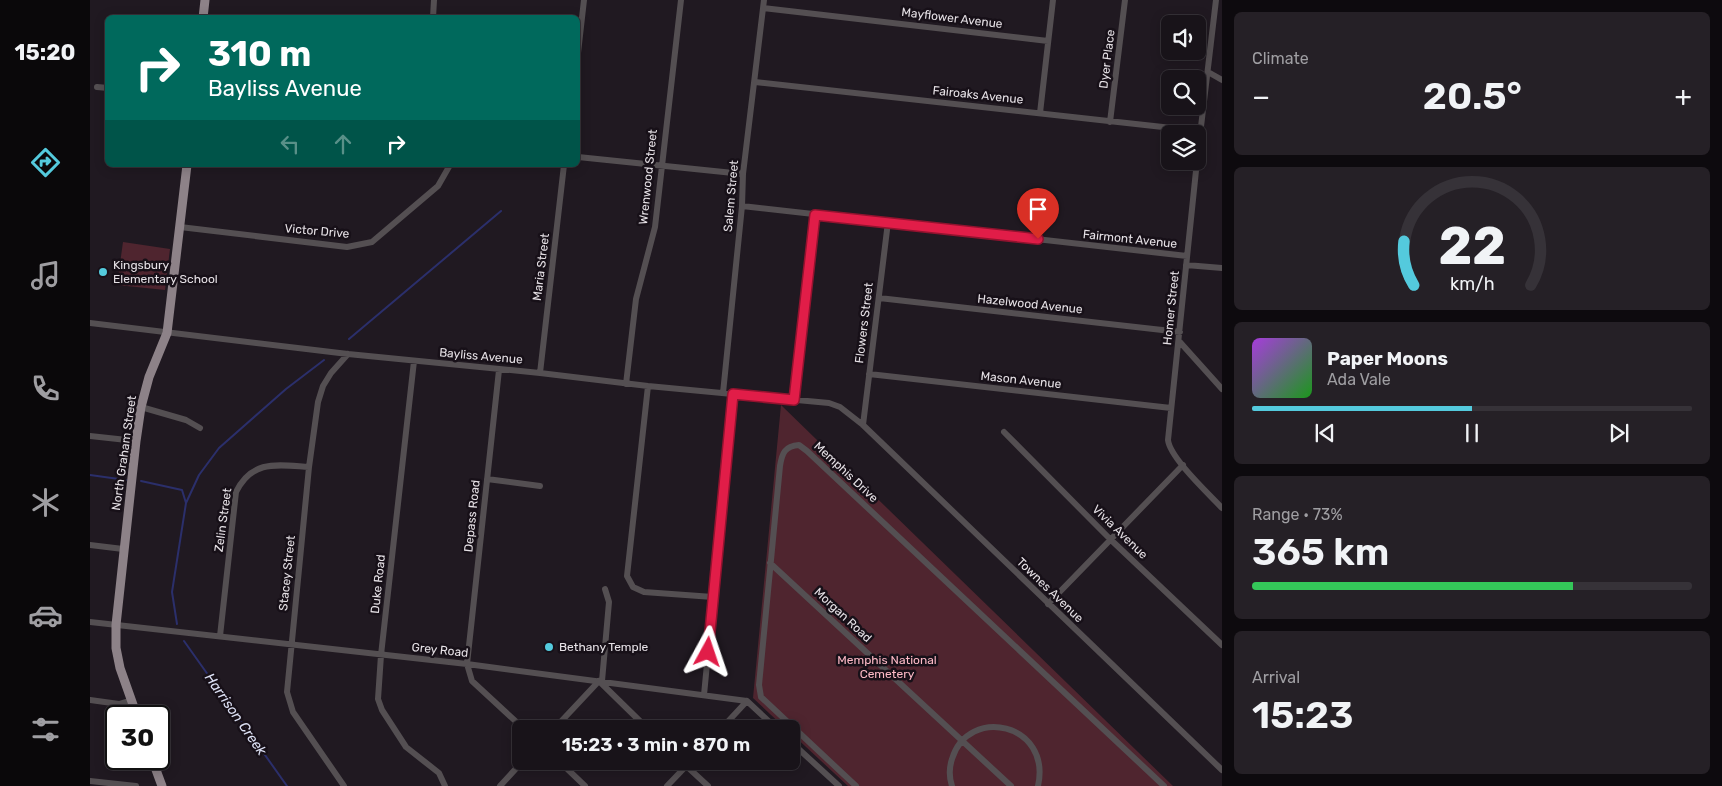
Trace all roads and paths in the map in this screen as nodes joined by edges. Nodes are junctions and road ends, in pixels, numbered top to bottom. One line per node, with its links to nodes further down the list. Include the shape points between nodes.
1 (205, 0): 10 (main road)
2 (434, 0): 11 (street)
3 (584, 0): 12 (street)
4 (681, 0): 24 (street, Wrenwood Street)
5 (764, 0): 9 (street, Salem Street)
6 (1053, 0): 13 (street)
7 (1125, 0): 20 (street, Dyer Place)
8 (1216, 0): 14 (street)
9 (763, 8): 13 (street, Mayflower Avenue); 16 (street, Salem Street)
10 (203, 15)
11 (433, 15)
12 (580, 35)
13 (1048, 40): 19 (street)
14 (1208, 72): 15 (street); 21 (street)
15 (1222, 80)
16 (755, 82): 19 (street, Fairoaks Avenue); 29 (street, Salem Street)
17 (97, 87): 18 (street)
18 (105, 88)
19 (1040, 114): 20 (street, Fairoaks Avenue)
20 (1110, 122): 22 (street, Fairoaks Avenue)
21 (1201, 125)
22 (1161, 128)
23 (580, 157): 24 (street)
24 (661, 165): 29 (street); 47 (street, Wrenwood Street, via 655,227 636,299)
25 (187, 167): 33 (main road, North Graham Street)
26 (449, 167): 33 (street, Victor Drive, via 438,186 372,242 347,247)
27 (564, 167): 45 (street, Maria Street)
28 (1196, 170): 34 (street, Homer Street)
29 (743, 174): 30 (street, Salem Street)
30 (742, 206): 31 (street, Fairmont Avenue); 50 (street, Salem Street)
31 (815, 215): 32 (street, Fairmont Avenue); 52 (street)
32 (888, 222): 34 (street, Fairmont Avenue); 37 (street, Flowers Street)
33 (180, 227): 40 (main road, North Graham Street)
34 (1187, 256): 35 (street, Homer Street)
35 (1186, 265): 36 (street, Fairmont Avenue); 39 (street, Homer Street)
36 (1222, 268)
37 (879, 298): 39 (street, Hazelwood Avenue); 46 (street, Flowers Street)
38 (90, 323): 40 (street, Bayliss Avenue)
39 (1180, 332): 41 (street, Homer Street)
40 (167, 333): 42 (street, Bayliss Avenue); 53 (main road, North Graham Street)
41 (1179, 342): 49 (street); 54 (street, Homer Street)
42 (348, 354): 43 (street, Bayliss Avenue); 61 (street, Stacey Street, via 323,386)
43 (414, 361): 44 (street, Bayliss Avenue); 77 (street, Duke Road)
44 (499, 370): 45 (street, Bayliss Avenue); 62 (street, Depass Road)
45 (540, 372): 47 (street, Bayliss Avenue)
46 (869, 374): 54 (street, Mason Avenue); 55 (street, Flowers Street)
47 (626, 384): 48 (street, Bayliss Avenue)
48 (648, 386): 50 (street, Bayliss Avenue); 70 (street, via 626,576 633,586 644,592)
49 (1222, 389)
50 (723, 393): 51 (street, Bayliss Avenue)
51 (733, 394): 52 (street, Bayliss Avenue); 70 (street)
52 (794, 400): 55 (street, Bayliss Avenue, via 829,402)
53 (141, 407): 56 (street, via 186,420); 59 (main road, North Graham Street)
54 (1171, 408): 60 (street, Homer Street, via 1168,440)
55 (864, 426): 71 (street, Townes Avenue)
56 (200, 428)
57 (1004, 432): 65 (street, Vivia Avenue)
58 (90, 436): 59 (street)
59 (136, 441): 67 (main road, North Graham Street)
60 (1183, 465): 64 (street); 65 (street)
61 (309, 467): 74 (street, Zelin Street, via 272,464 256,469 242,480 236,492); 75 (street, Stacey Street)
62 (487, 478): 63 (street); 78 (street, Depass Road)
63 (540, 486)
64 (1222, 508)
65 (1110, 539): 71 (street); 76 (street, Vivia Avenue)
66 (90, 545): 67 (street)
67 (123, 549): 73 (main road, North Graham Street)
68 (770, 563): 90 (street, Morgan Road); 108 (street, Memphis Drive, via 759,685 762,697); 112 (street, Memphis Drive, via 782,454 787,447 799,445)
69 (605, 589): 79 (street, via 610,602)
70 (713, 598): 80 (street)
71 (1048, 604): 97 (street, Townes Avenue)
72 (90, 622): 73 (street, Grey Road)
73 (116, 625): 74 (street, Grey Road); 82 (main road, North Graham Street, via 120,668)
74 (220, 636): 75 (street, Grey Road)
75 (292, 644): 77 (street, Grey Road); 102 (street, Stacey Street, via 287,692 293,712)
76 (1222, 645)
77 (381, 655): 78 (street, Grey Road); 103 (street, Duke Road, via 378,698 382,710 406,747 439,773)
78 (467, 664): 79 (street, Grey Road); 85 (street, via 472,681)
79 (601, 681): 80 (street, Grey Road); 86 (street); 87 (street)
80 (704, 695): 83 (street, Grey Road)
81 (90, 700): 82 (street, via 119,704)
82 (132, 700): 84 (main road, North Graham Street)
83 (747, 701): 88 (street); 89 (street)
84 (134, 705)
85 (514, 720)
86 (563, 720)
87 (639, 720)
88 (729, 720)
89 (767, 720)
90 (962, 741): 109 (street, via 950,766); 110 (street, Morgan Road); 111 (street, via 975,731 990,727 1006,728 1020,734 1032,744 1039,758 1041,774)
91 (800, 751): 99 (street)
92 (156, 770): 101 (main road)
93 (515, 770): 104 (street)
94 (568, 770): 105 (street)
95 (680, 770): 106 (street)
96 (693, 770): 107 (street)
97 (1222, 770)
98 (90, 781): 100 (street)
99 (836, 785)
100 (136, 786)
101 (162, 786)
102 (344, 786)
103 (445, 786)
104 (500, 786)
105 (585, 786)
106 (667, 786)
107 (708, 786)
108 (856, 786)
109 (952, 786)
110 (1011, 786)
111 (1038, 786)
112 (1164, 786)

